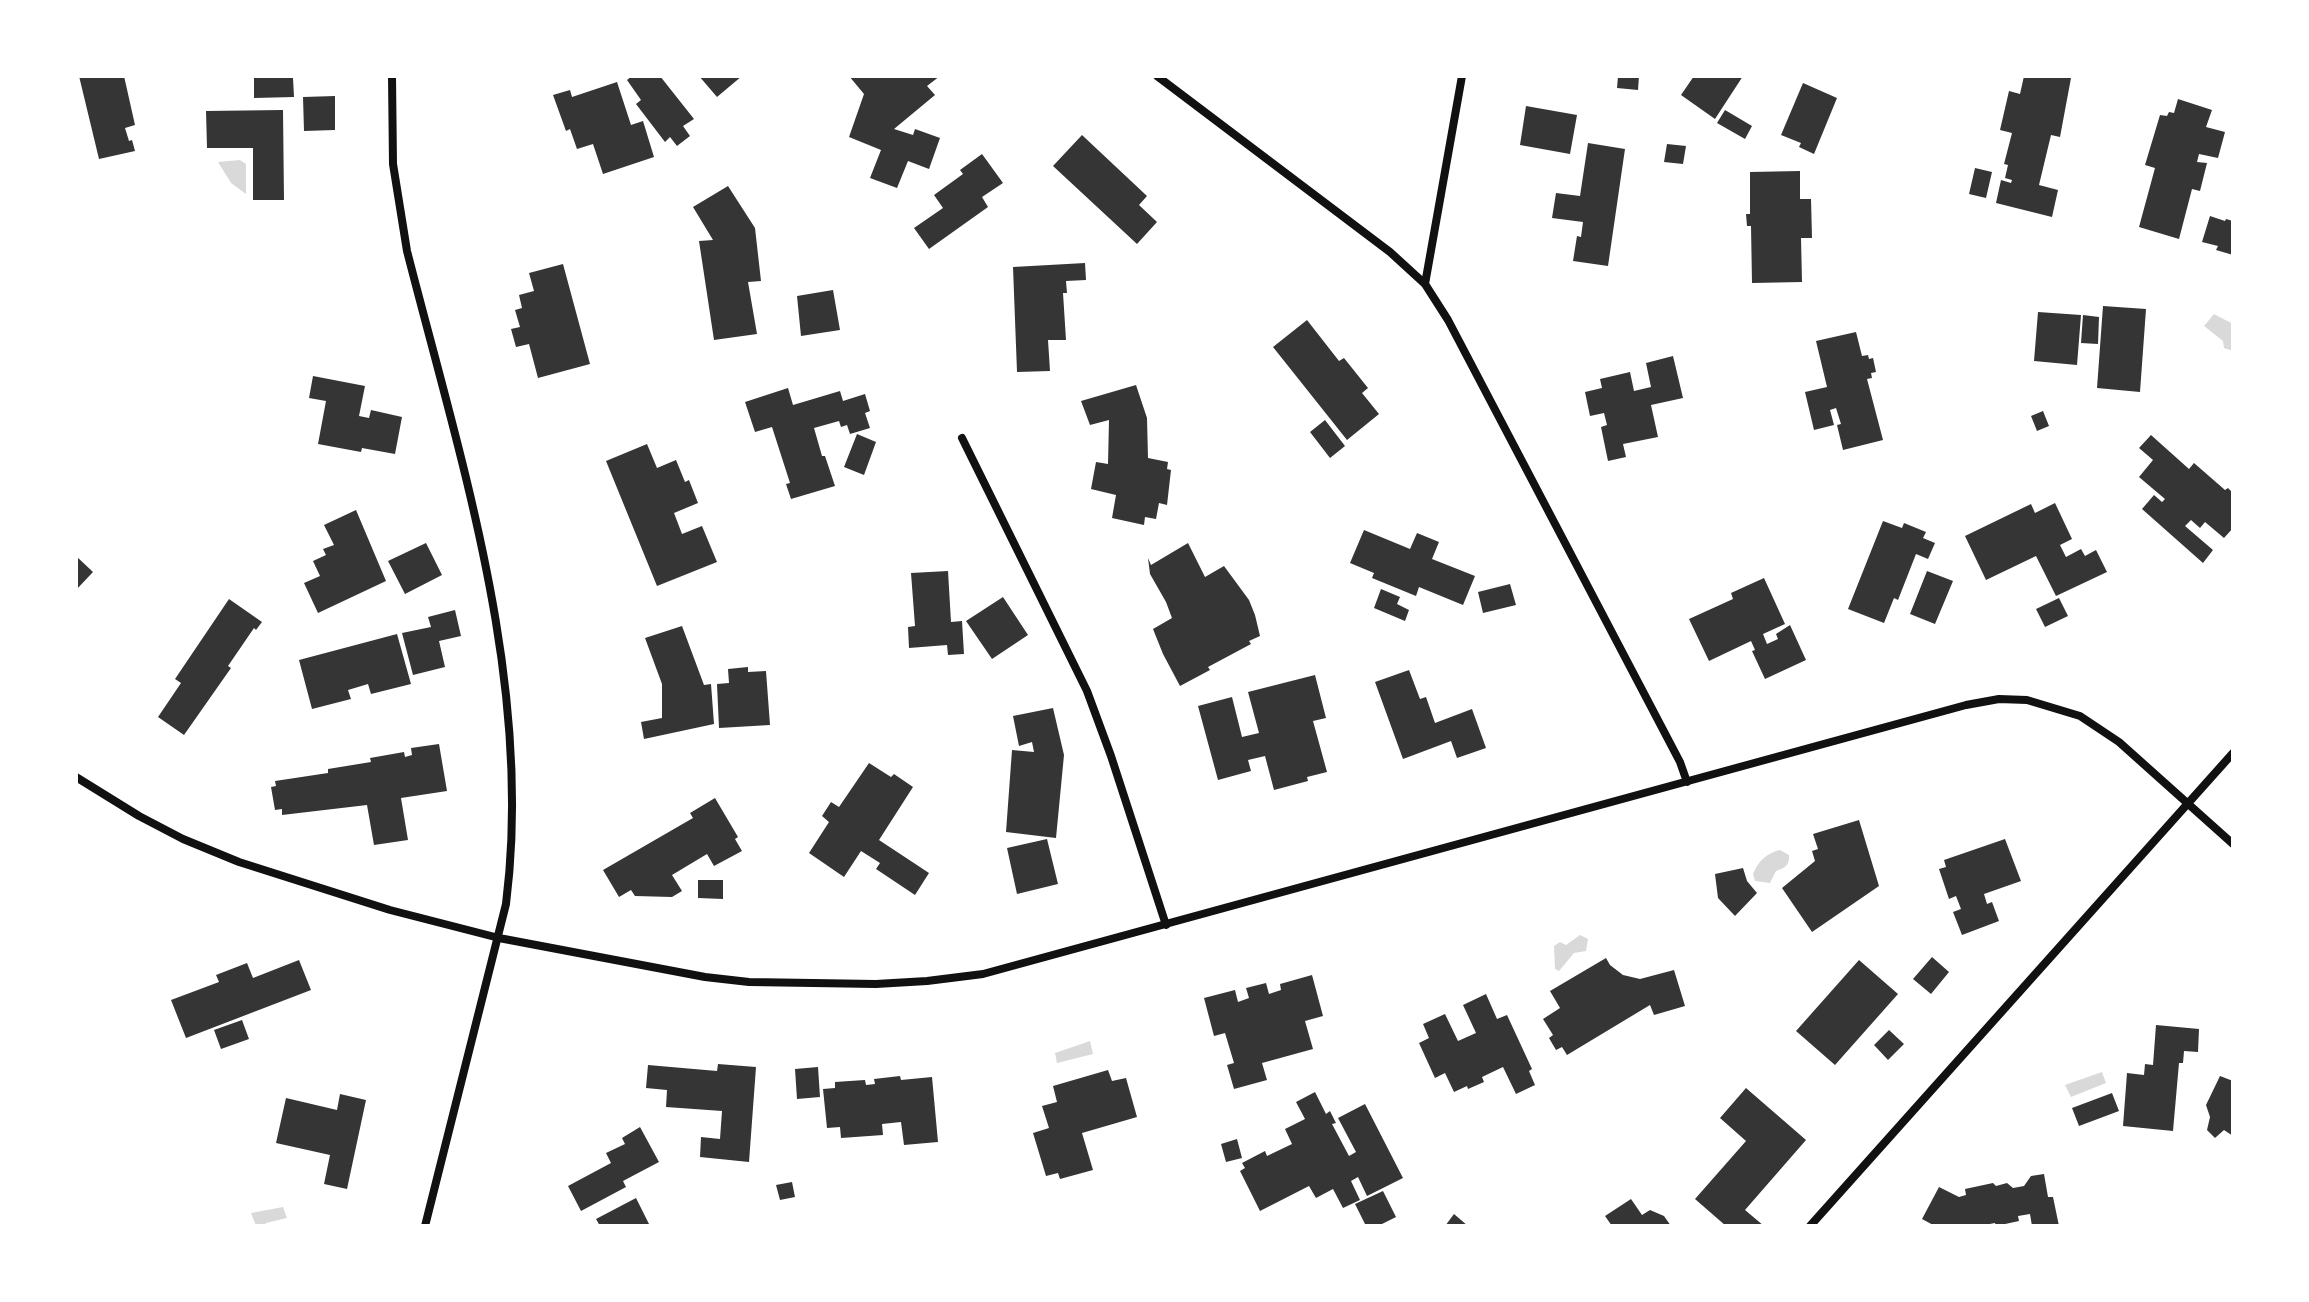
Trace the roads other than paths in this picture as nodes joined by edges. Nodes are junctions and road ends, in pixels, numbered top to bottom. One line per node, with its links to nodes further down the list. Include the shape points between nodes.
1 (392, 76): 12 (street, via 393,164 405,238 471,497 504,679 512,834)
2 (1157, 76): 4 (street, via 1319,196)
3 (1462, 76): 4 (street)
4 (1425, 284): 8 (street)
5 (962, 438): 11 (street, via 1087,691)
6 (2233, 753): 9 (street)
7 (76, 777): 12 (street, via 172,833 239,862)
8 (1687, 782): 9 (street, via 1966,705 2027,700 2065,710 2102,729); 11 (street)
9 (2188, 806): 10 (street); 14 (street)
10 (2233, 844)
11 (1166, 925): 12 (street, via 983,974 876,984 705,977)
12 (499, 938): 13 (street)
13 (425, 1226)
14 (1810, 1226)

